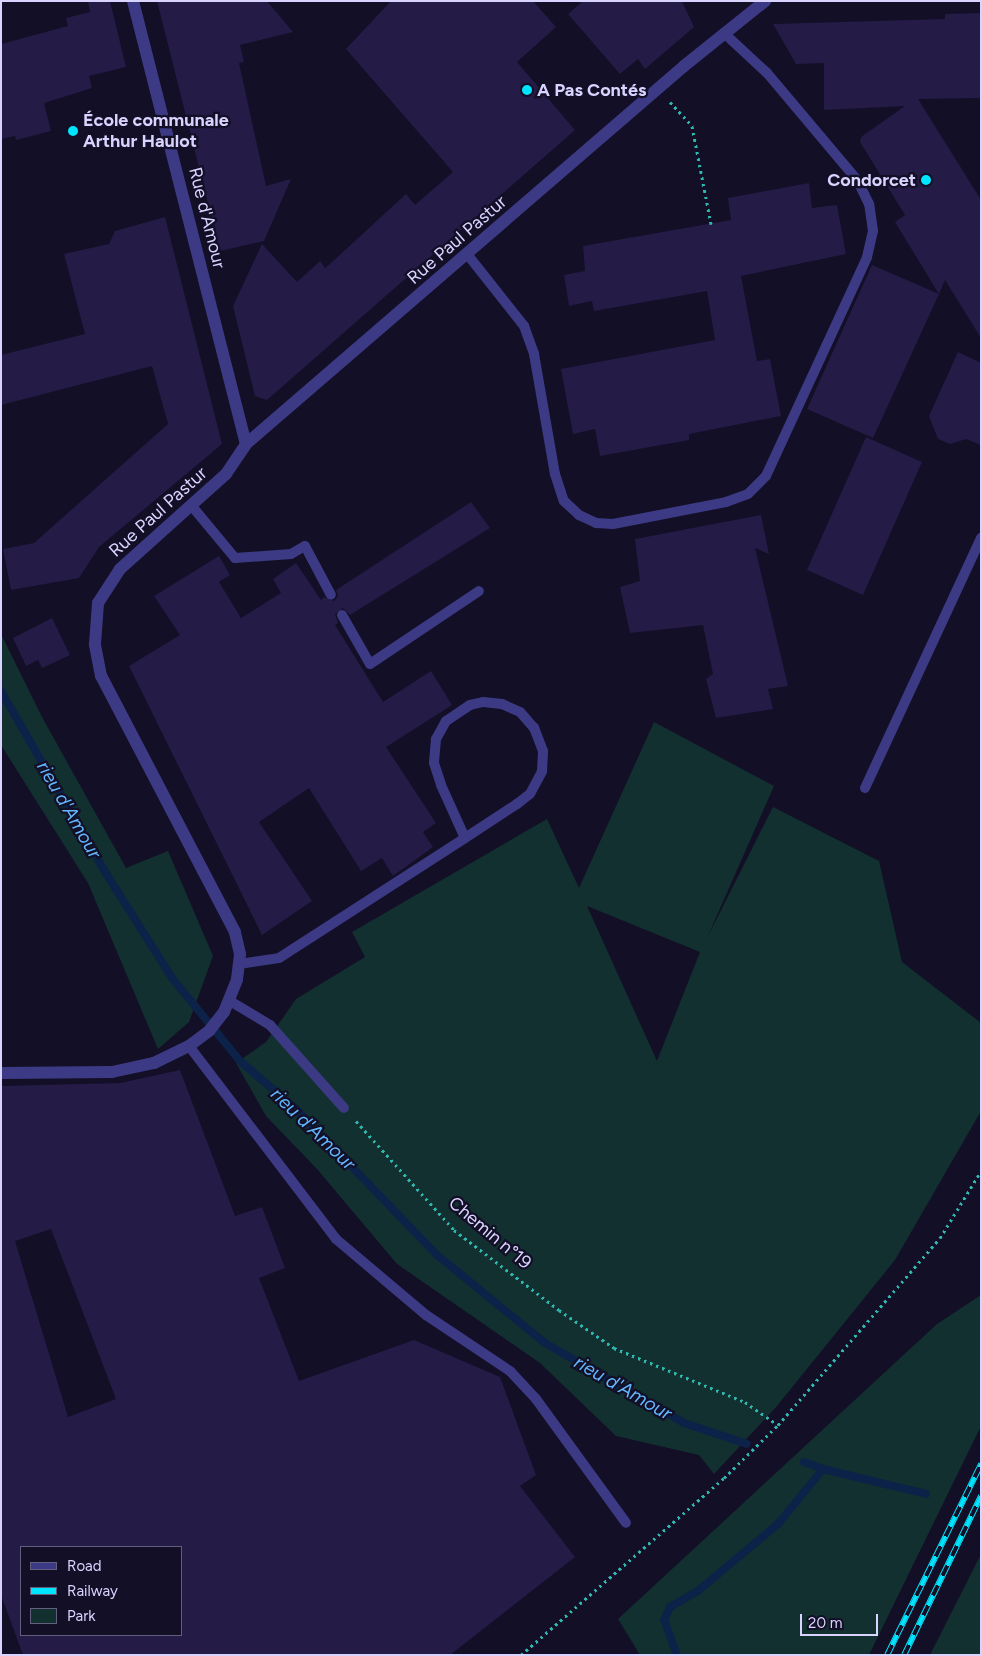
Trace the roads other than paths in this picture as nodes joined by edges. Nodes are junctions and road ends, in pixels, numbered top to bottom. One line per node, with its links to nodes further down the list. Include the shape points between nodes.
1 (133, 1): 5 (street, Rue d'Amour)
2 (764, 1): 3 (street, Rue Paul Pastur)
3 (724, 33): 4 (street, Rue Paul Pastur); 4 (lane, via 767,73 858,181 869,204 873,231 868,257 766,476 748,494 726,502 613,524 596,523 579,515 564,500 555,474 534,354 524,326)
4 (467, 254): 5 (street, Rue Paul Pastur)
5 (246, 444): 6 (street, Rue Paul Pastur, via 226,474)
6 (191, 505): 9 (lane, via 235,558 291,554 306,546); 13 (street, Rue Paul Pastur, via 120,569 98,603 95,644 102,676 235,932)
7 (981, 538): 11 (lane)
8 (479, 591): 10 (lane, via 370,664)
9 (331, 595)
10 (342, 615)
11 (865, 788)
12 (465, 838): 12 (lane, via 440,785 434,763 436,739 446,721 470,706 483,702 502,704 520,712 534,728 543,751 542,771 530,794); 13 (lane, via 279,958)
13 (239, 964): 14 (street, Rue Paul Pastur)
14 (230, 1001): 15 (street, Rue Paul Pastur, via 213,1026); 17 (lane, via 270,1025)
15 (189, 1046): 16 (street, Rue Paul Pastur, via 154,1063 112,1072); 18 (lane, via 336,1239 426,1314 510,1370 536,1399)
16 (1, 1073)
17 (344, 1108)
18 (626, 1523)

